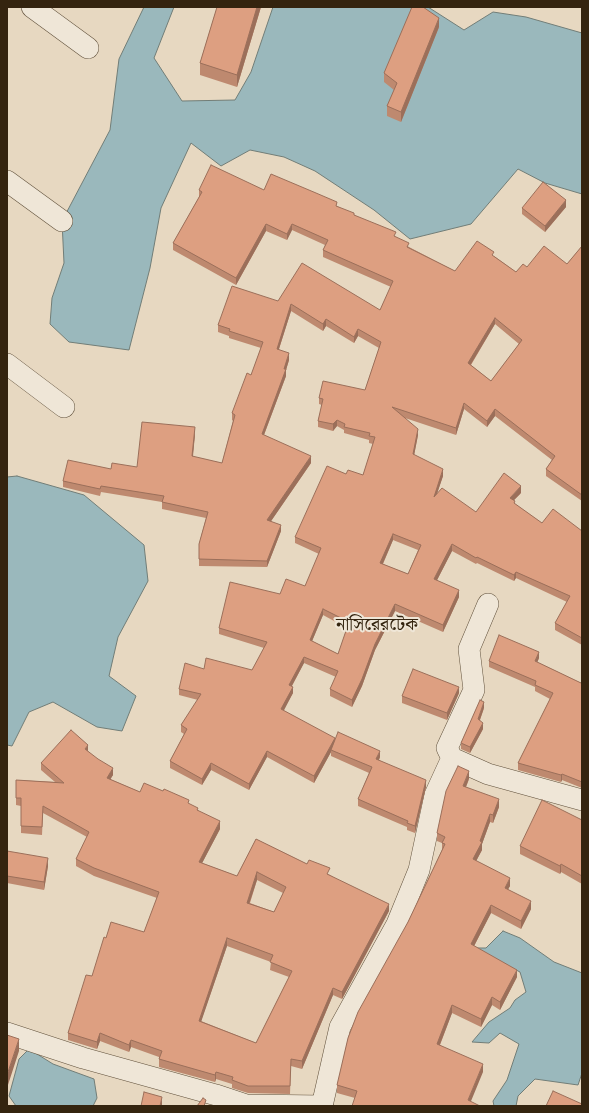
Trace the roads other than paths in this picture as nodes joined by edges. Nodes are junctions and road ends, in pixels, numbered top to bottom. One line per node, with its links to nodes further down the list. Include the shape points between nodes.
1 (32, 7): 2 (street)
2 (88, 48)
3 (7, 181): 4 (street)
4 (62, 222)
5 (7, 364): 6 (street)
6 (64, 407)
7 (488, 604): 8 (street, via 469,649 474,690 447,748)
8 (452, 758): 9 (street, via 488,774); 12 (street, via 435,795 419,870 397,924 340,1027)
9 (582, 800)
10 (7, 1033): 11 (street)
11 (215, 1100): 12 (street, via 246,1105)
12 (322, 1106)

